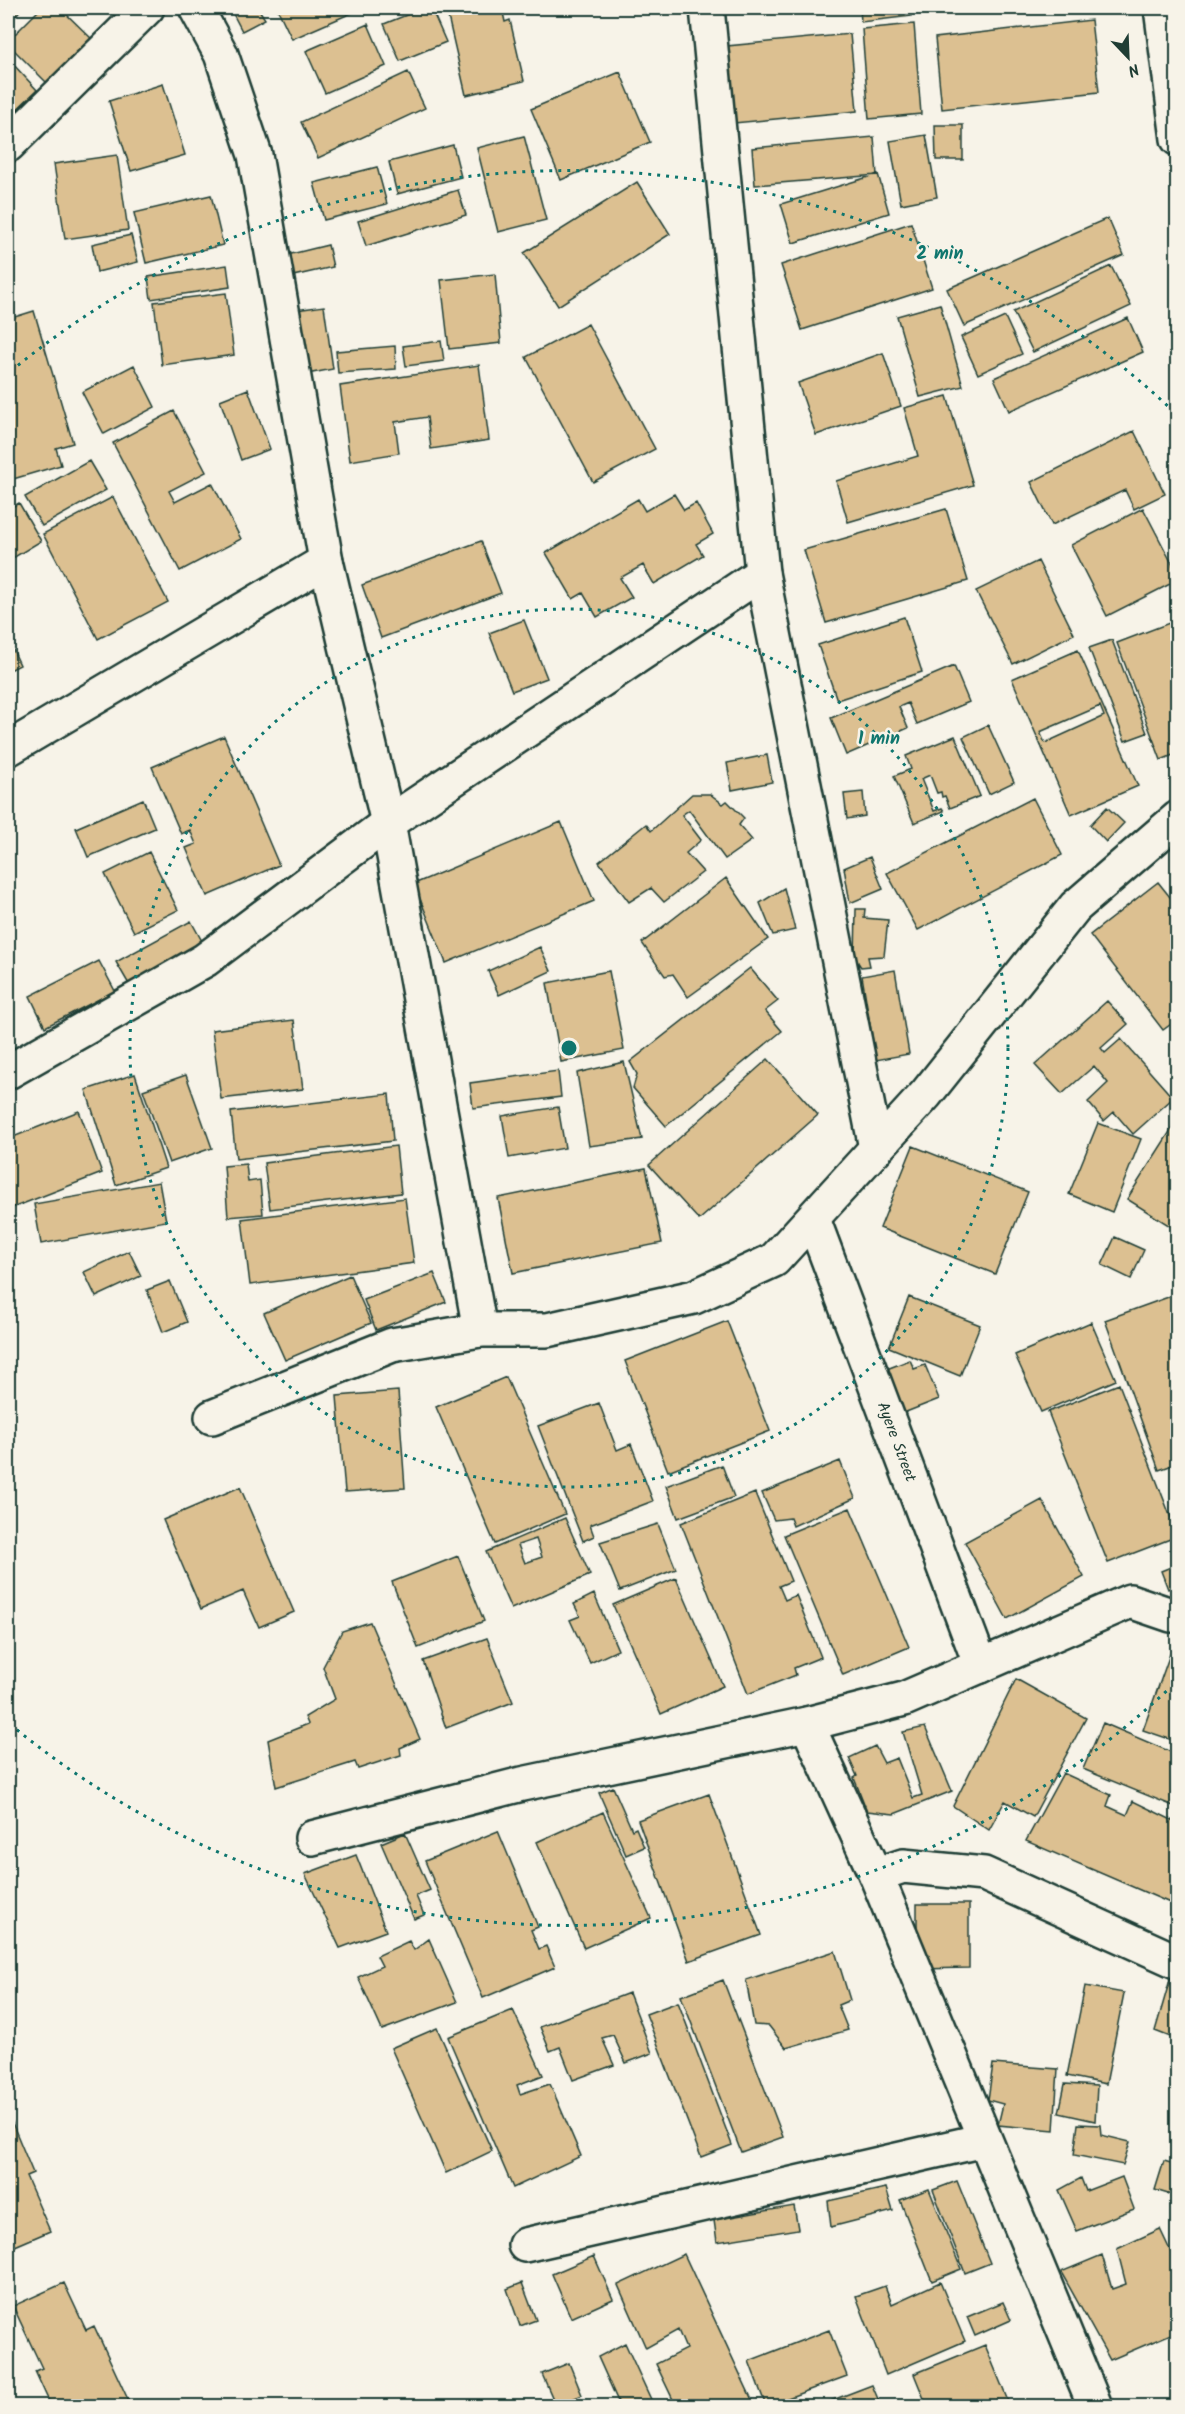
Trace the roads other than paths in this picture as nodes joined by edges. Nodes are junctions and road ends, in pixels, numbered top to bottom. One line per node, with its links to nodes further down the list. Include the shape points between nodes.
1 (147, 8): 6 (street)
2 (196, 8): 7 (street, via 220,54 255,155)
3 (707, 8): 8 (street)
4 (1161, 8): 5 (street)
5 (1178, 139)
6 (8, 145)
7 (326, 561): 9 (street); 11 (street)
8 (762, 573): 11 (street); 13 (street)
9 (8, 749)
10 (1178, 818): 13 (street, via 1076,907 926,1094)
11 (388, 823): 12 (street, via 205,960); 15 (street)
12 (8, 1072)
13 (876, 1148): 14 (street)
14 (813, 1219): 15 (street, via 774,1260 694,1297 547,1330); 18 (street, Ayere Street)
15 (480, 1330): 16 (street, via 392,1345)
16 (212, 1417)
17 (1171, 1615): 18 (street, via 1130,1601)
18 (981, 1666): 19 (street, via 904,1700)
19 (807, 1724): 20 (street, via 522,1784); 21 (street)
20 (312, 1838)
21 (876, 1875): 22 (street, via 903,1866 984,1874); 23 (street)
22 (1178, 1962)
23 (984, 2140): 24 (street); 25 (street)
24 (525, 2245)
25 (1095, 2406)

